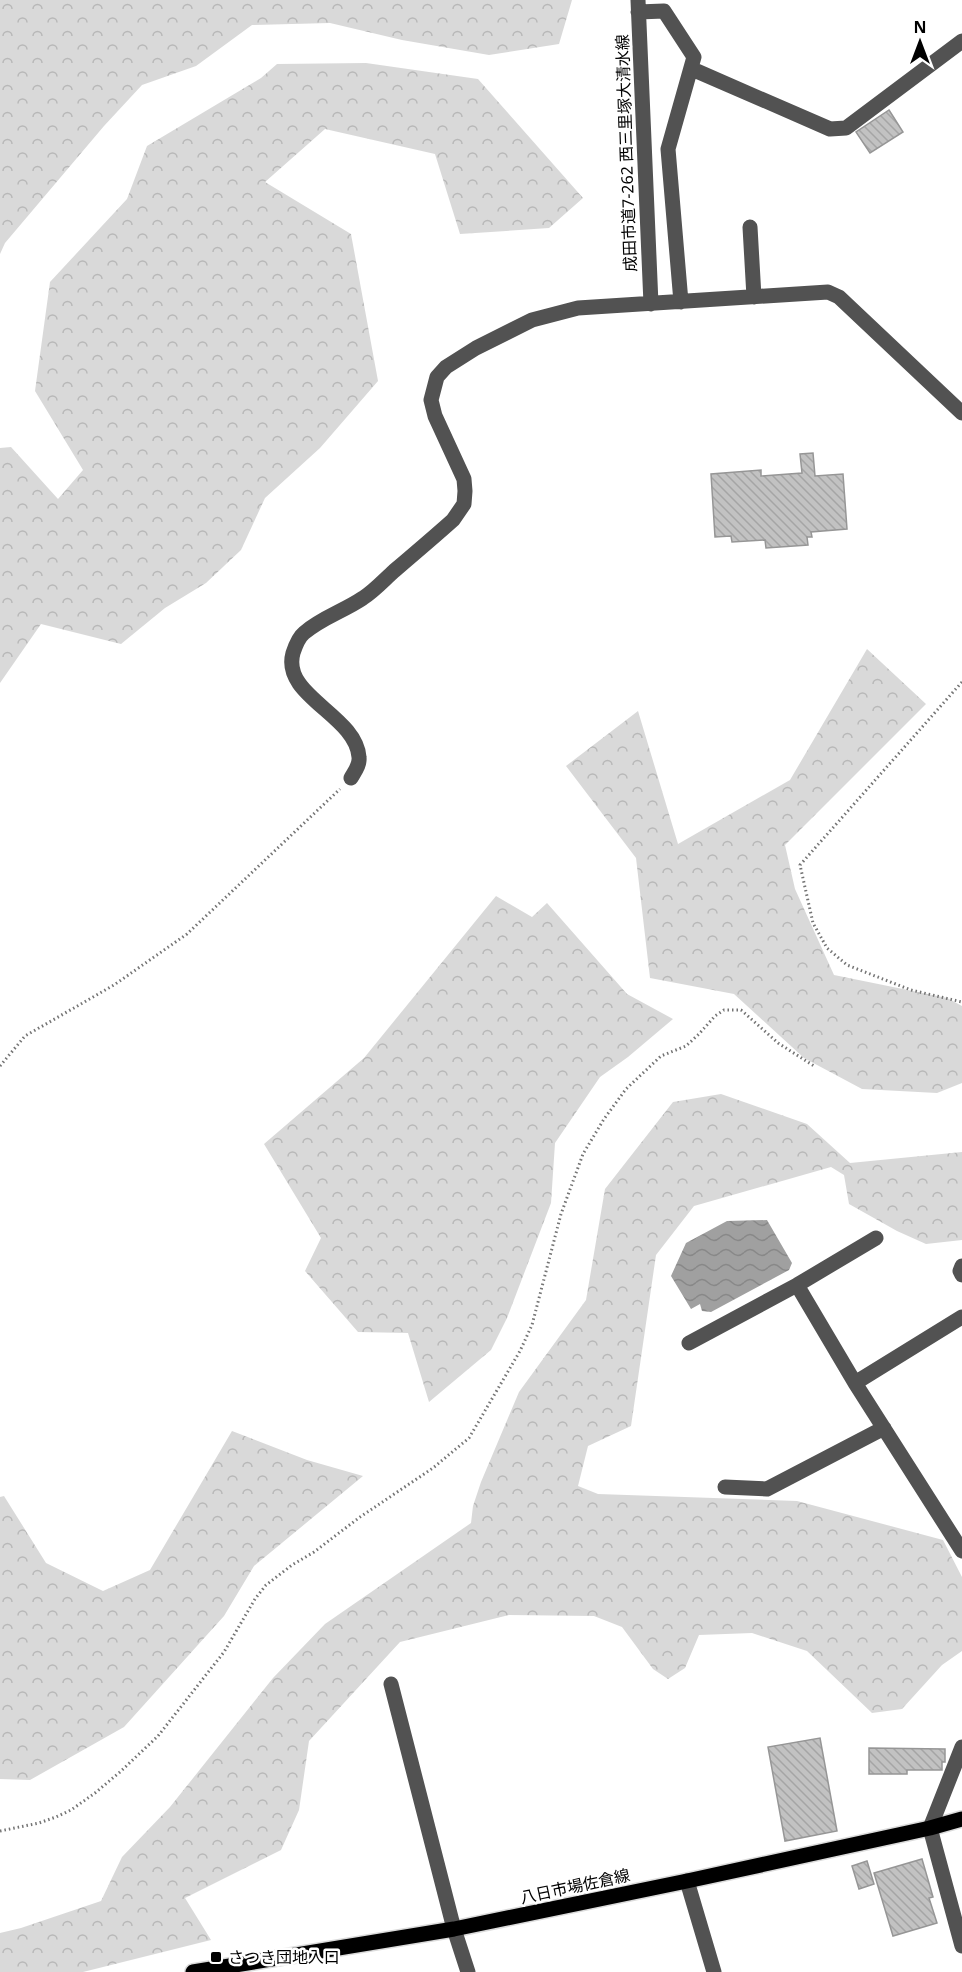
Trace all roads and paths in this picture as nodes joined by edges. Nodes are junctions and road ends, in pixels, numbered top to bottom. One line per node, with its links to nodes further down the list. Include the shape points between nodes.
1 (638, 6): 3 (street, via 663,10 694,57); 7 (street, 成田市道7-262 西三里塚大清水線)
2 (962, 41): 3 (street, via 846,128 830,129)
3 (692, 69): 6 (street, via 668,149)
4 (750, 227): 5 (street)
5 (754, 297): 6 (street); 8 (street, via 828,292 839,297)
6 (681, 302): 7 (street)
7 (651, 304): 10 (street, via 578,308 532,320 476,348 436,377 431,400 464,478 464,504 453,519 365,597 302,635 293,653 295,678 352,737 359,756)
8 (962, 413)
9 (962, 682): 11 (path, via 800,865 813,923 827,948 847,965 911,990)
10 (351, 778): 12 (path, via 187,934 114,985 25,1036)
11 (962, 1002)
12 (0, 1066)
13 (814, 1066): 28 (path, via 778,1043 741,1010 728,1009 715,1016 686,1046 661,1056 642,1073 615,1103 583,1154 561,1214 532,1325 469,1438 433,1468 266,1585 224,1652 158,1736 95,1793 39,1823)
14 (876, 1238): 17 (street)
15 (962, 1266): 16 (street)
16 (962, 1275)
17 (797, 1285): 19 (street); 20 (street)
18 (962, 1317): 20 (street)
19 (689, 1342)
20 (855, 1383): 21 (street)
21 (884, 1428): 22 (street, via 767,1489); 23 (street)
22 (725, 1487)
23 (962, 1551)
24 (391, 1684): 30 (street)
25 (962, 1747): 27 (street)
26 (962, 1819): 27 (main road, 八日市場佐倉線)
27 (930, 1828): 29 (main road, 八日市場佐倉線); 31 (street)
28 (0, 1831)
29 (687, 1881): 30 (main road, 八日市場佐倉線); 34 (street)
30 (454, 1929): 32 (main road, 八日市場佐倉線); 33 (street)
31 (962, 1946)
32 (193, 1972)
33 (468, 1972)
34 (714, 1972)

